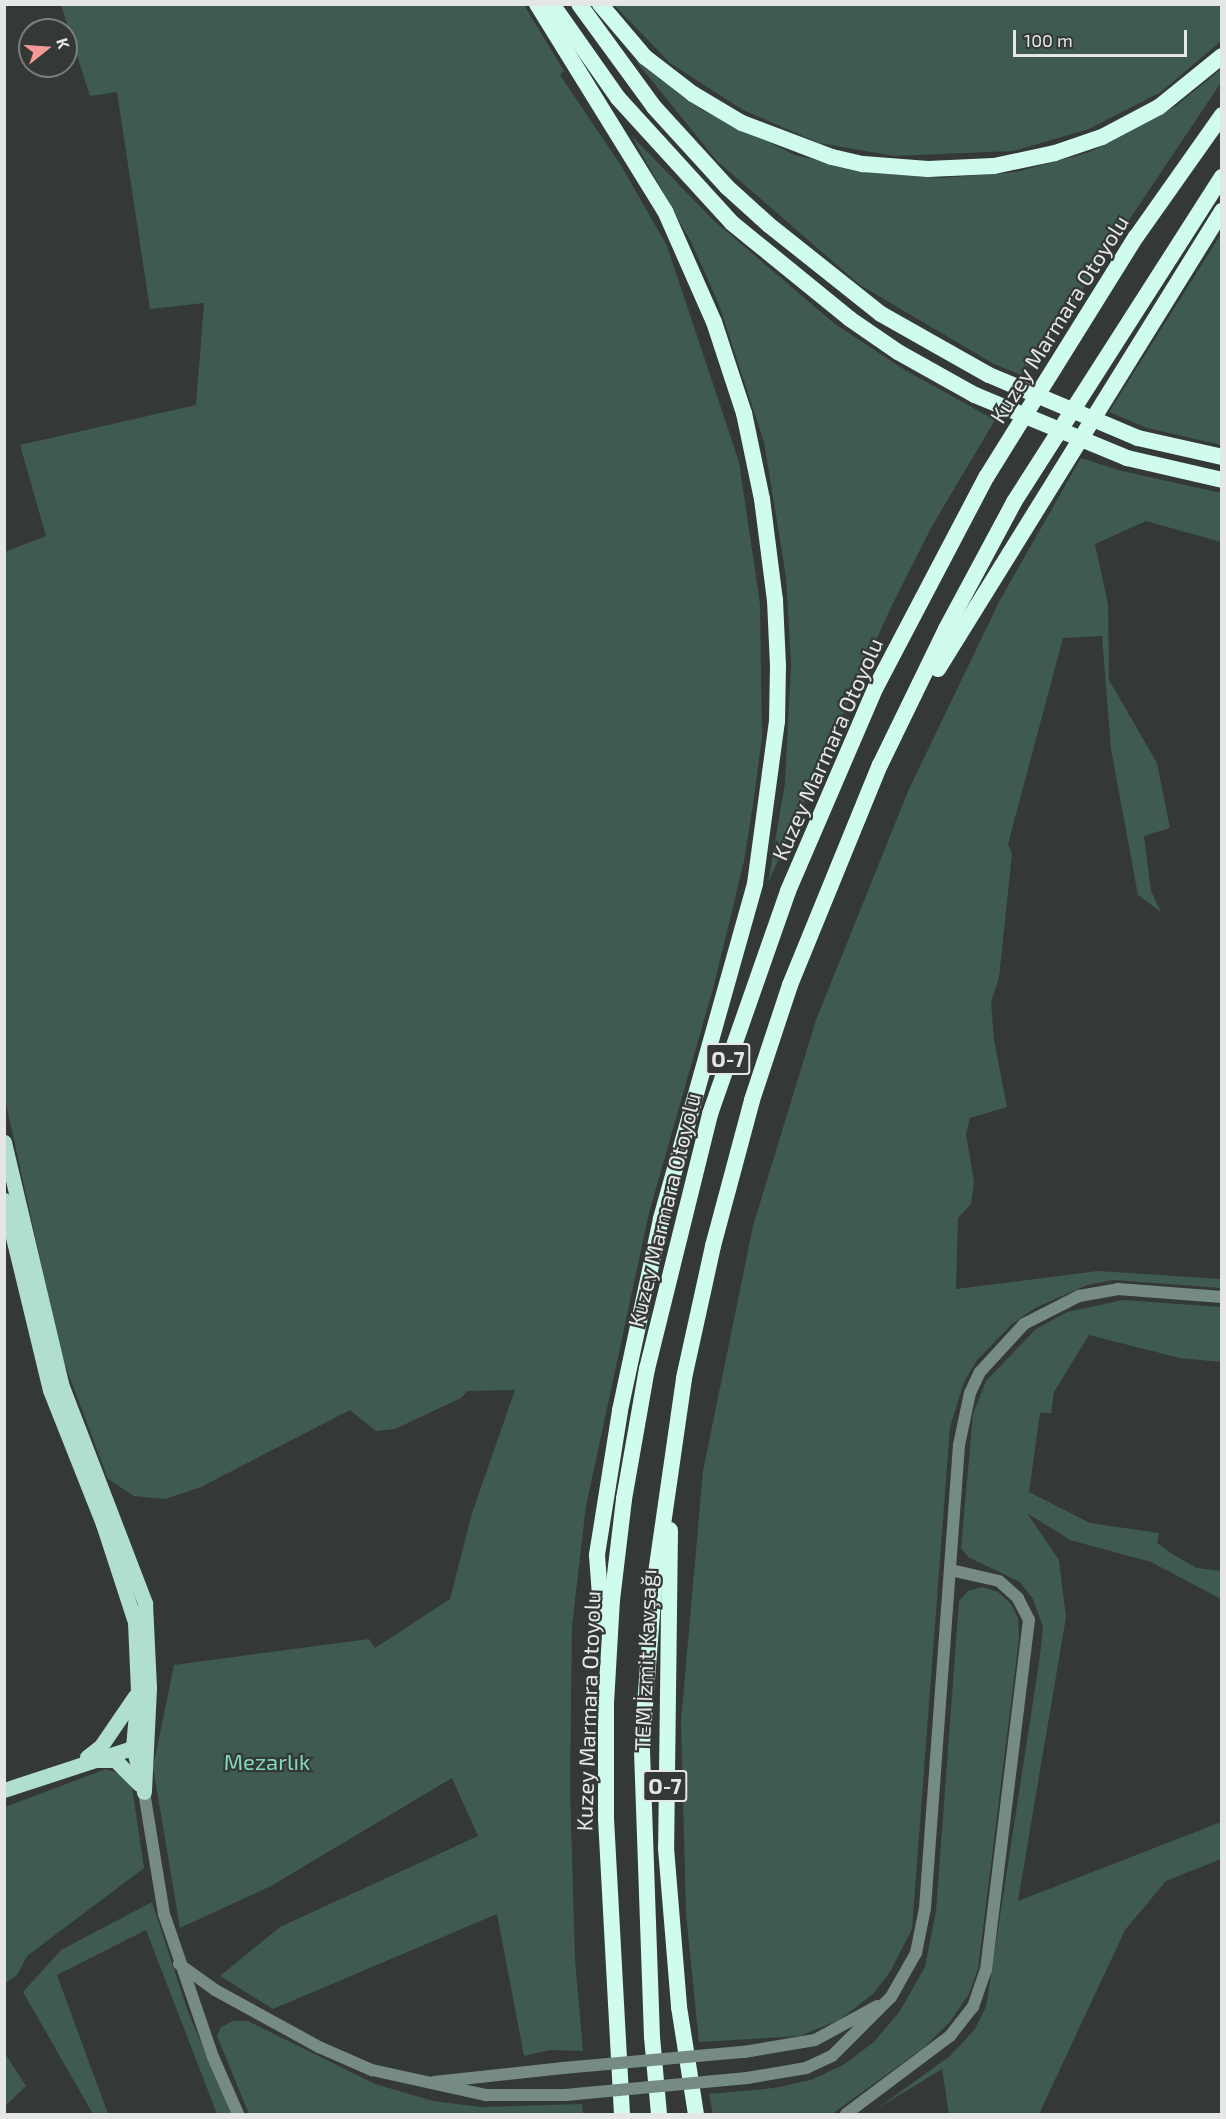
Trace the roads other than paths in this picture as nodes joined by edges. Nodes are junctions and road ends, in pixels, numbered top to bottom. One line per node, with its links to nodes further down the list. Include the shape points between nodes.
1 (537, 4): 18 (highway, via 653,191 694,270 714,322 744,413 762,499 775,600 778,665 777,721 755,884 661,1219 620,1412 597,1555)
2 (552, 4): 10 (highway, bridge, via 618,98 732,223 850,319 898,352 975,395 1127,458)
3 (579, 4): 9 (highway, bridge, via 668,123 769,225 881,314 989,375 1138,438)
4 (600, 4): 5 (highway, via 645,57 693,94 742,123 832,157 928,170 994,166 1054,153 1102,137 1159,107)
5 (1221, 56)
6 (1221, 115): 18 (highway, Kuzey Marmara Otoyolu / O-7, via 1136,237 987,476 876,687 788,891 710,1114 655,1335 624,1499 612,1600)
7 (1221, 177): 11 (highway, O-7, via 1014,502)
8 (1221, 211): 11 (highway)
9 (1221, 458)
10 (1221, 480)
11 (880, 765): 15 (highway, O-7, via 790,985 752,1100 713,1246)
12 (4, 1142): 19 (main road, via 61,1384 144,1603 149,1631)
13 (4, 1200): 17 (main road, via 50,1390 103,1524 135,1622)
14 (1221, 1298): 16 (street, via 1138,1290 1098,1292 1042,1313 1007,1340 980,1372 962,1419)
15 (671, 1457): 28 (highway, O-7, via 654,1587 642,1744 652,2037); 29 (highway, TEM İzmit Kavşağı / O-7, via 666,1848 679,2007)
16 (951, 1570): 24 (street, via 921,1933 916,1953); 30 (street, via 999,1581 1018,1598 1029,1620 986,1970 973,2007 950,2036)
17 (138, 1691): 19 (main road); 20 (main road, via 101,1746)
18 (606, 1703): 27 (highway, Kuzey Marmara Otoyolu / O-7, via 609,1931)
19 (140, 1745): 20 (main road); 22 (main road)
20 (78, 1764): 21 (main road); 22 (main road, via 115,1760 126,1767)
21 (4, 1790)
22 (144, 1792): 23 (street, via 153,1865)
23 (179, 1964): 25 (street, via 215,1990 319,2047 372,2070); 26 (street)
24 (891, 1998): 25 (street, bridge, via 815,2040 744,2052); 25 (street, bridge, via 832,2056 806,2068 747,2078 565,2095 486,2096)
25 (423, 2083)
26 (238, 2115)
27 (622, 2115)
28 (659, 2115)
29 (696, 2115)
30 (846, 2115)

